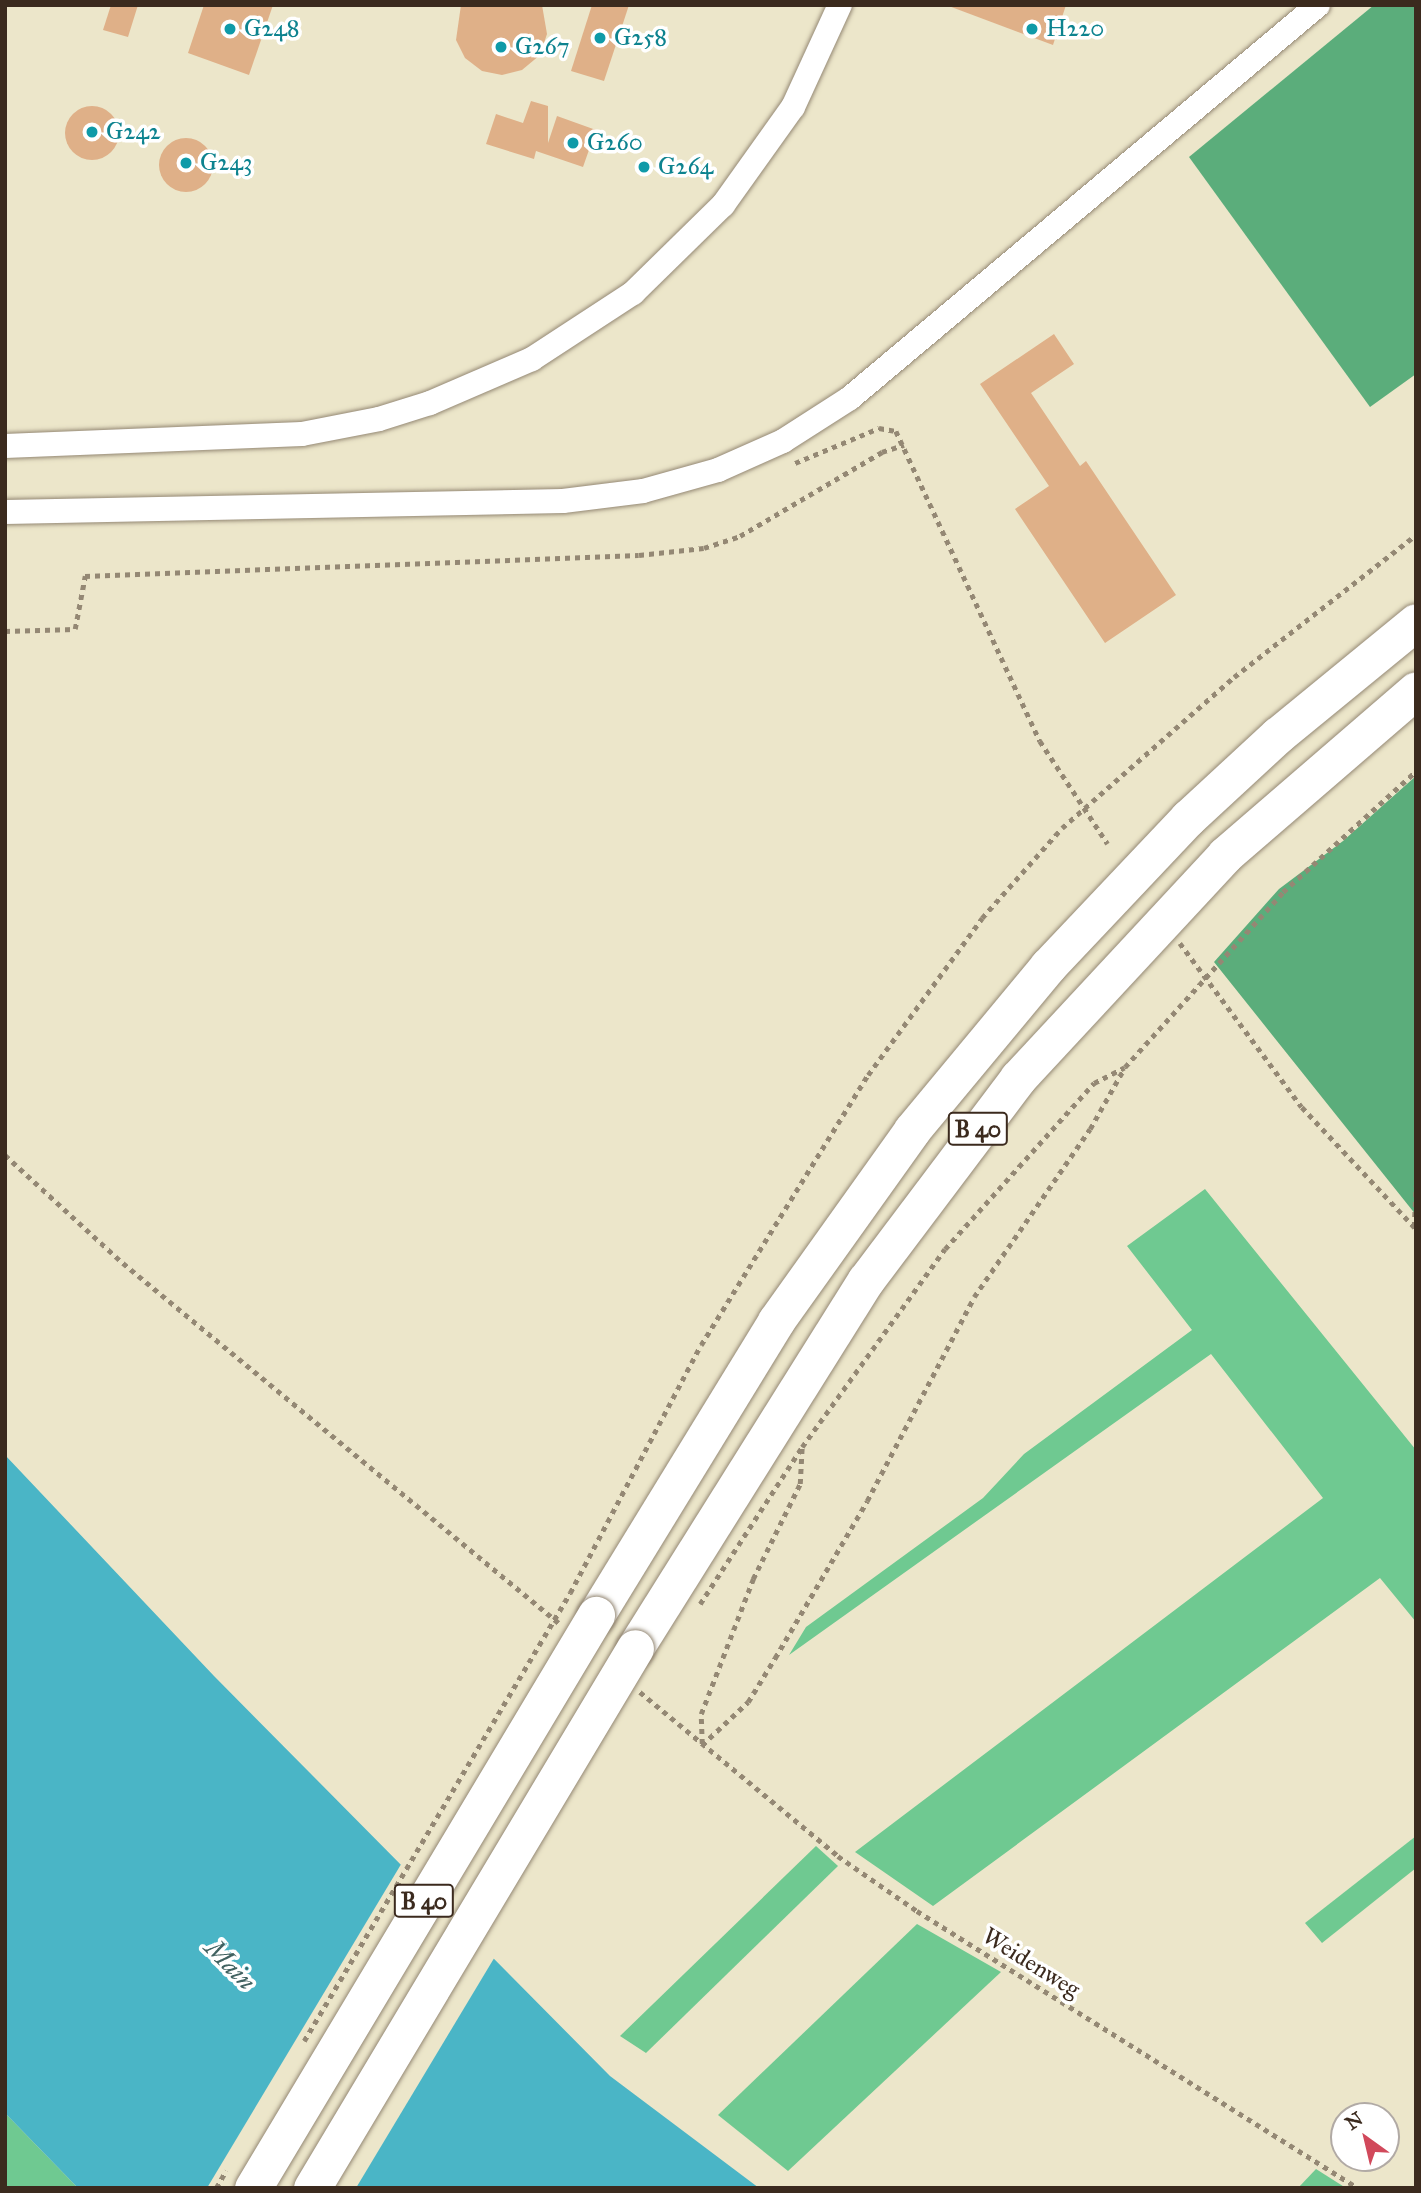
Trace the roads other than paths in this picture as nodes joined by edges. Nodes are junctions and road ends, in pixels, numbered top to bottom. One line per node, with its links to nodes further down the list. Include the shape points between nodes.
1 (839, 5): 3 (street, via 781,127 762,156 691,241 633,293 573,335 450,395 397,414 272,437)
2 (1318, 5): 4 (street, via 850,398 783,441 718,470 643,491 564,501)
3 (5, 446)
4 (5, 512)
5 (1416, 622): 7 (highway, B 40, bridge, via 1278,735 1188,818 1048,966 912,1130 583,1604)
6 (1416, 690): 8 (highway, B 40, bridge, via 1225,855 1018,1078 866,1280 635,1648)
7 (242, 2176)
8 (312, 2188)

